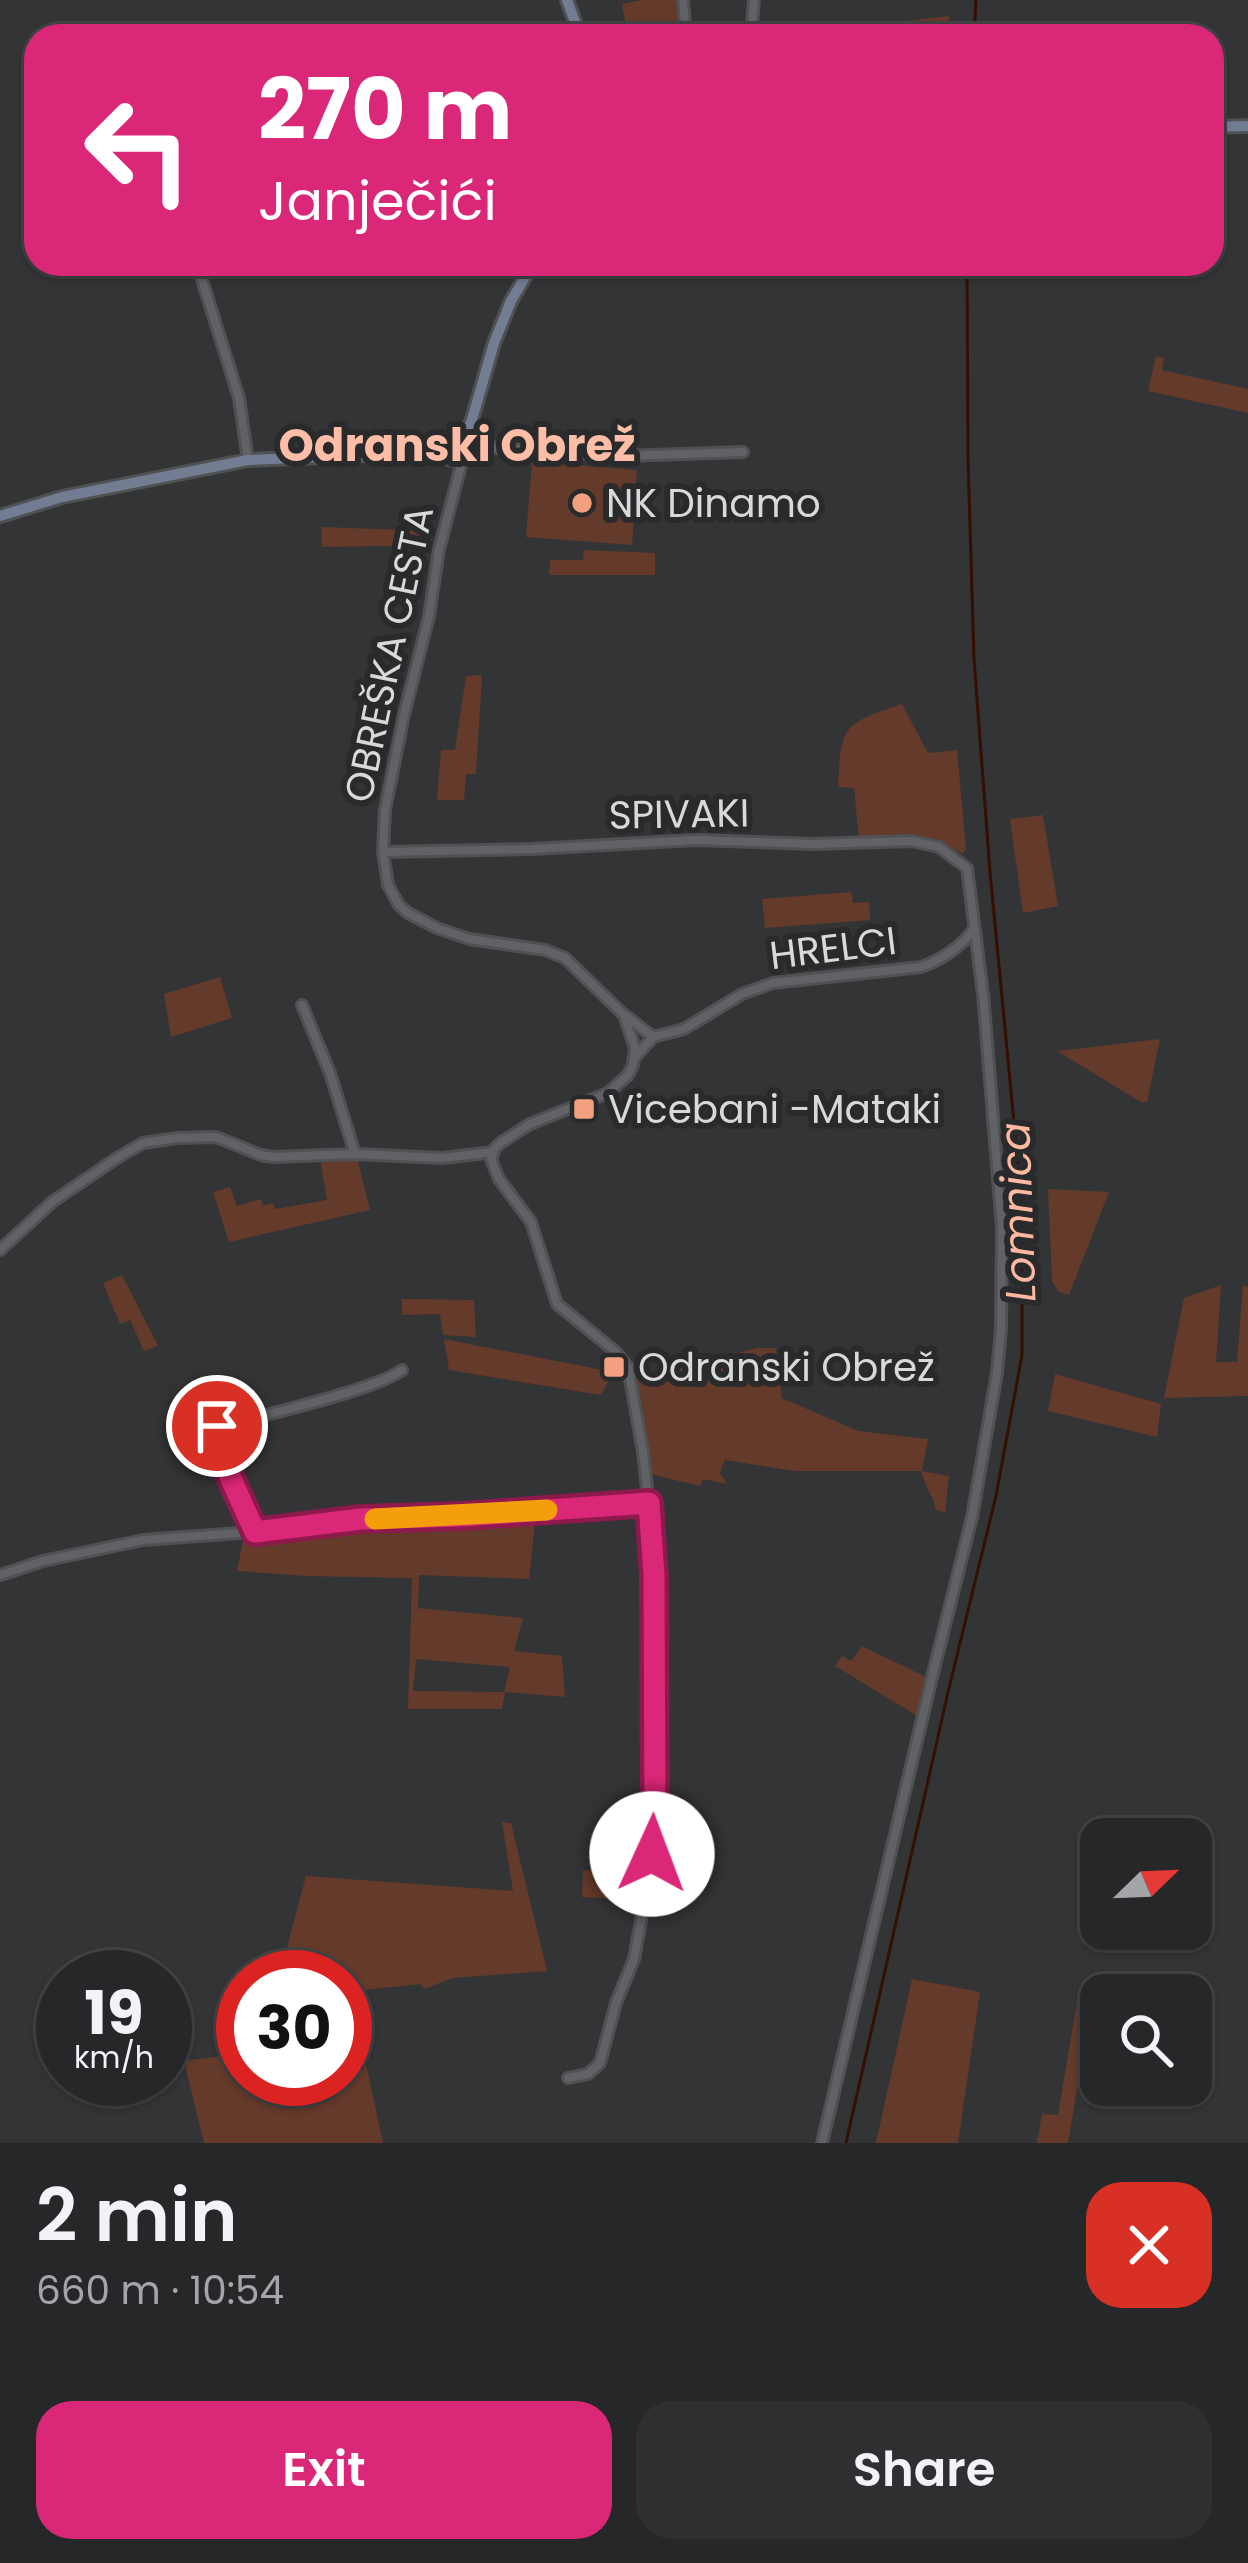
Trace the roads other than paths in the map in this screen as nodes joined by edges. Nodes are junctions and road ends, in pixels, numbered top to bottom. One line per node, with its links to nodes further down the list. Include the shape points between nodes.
1 (201, 276): 7 (street, via 239,398)
2 (526, 276): 3 (main road, OBREŠKA CESTA, via 494,343)
3 (473, 417): 4 (street, OBREŠKA CESTA); 5 (main road, via 450,444)
4 (466, 446): 6 (street, via 622,456); 8 (street, OBREŠKA CESTA)
5 (416, 452): 7 (main road); 8 (street)
6 (742, 452)
7 (248, 460): 9 (main road)
8 (461, 463): 10 (street, OBREŠKA CESTA, via 385,810)
9 (0, 516)
10 (383, 853): 11 (street, SPIVAKI, via 912,841 938,847 967,868); 13 (street, OBREŠKA CESTA, via 388,885 408,913 469,939 555,953)
11 (974, 929): 14 (street, HRELCI, via 929,964 764,985); 24 (street, via 1002,1226 997,1373 972,1517)
12 (302, 1005): 17 (street)
13 (624, 1015): 14 (street, OBREŠKA CESTA); 15 (street)
14 (653, 1037): 15 (street, HRELCI)
15 (635, 1057): 16 (street, via 608,1093 530,1124)
16 (493, 1152): 17 (street); 20 (street, via 499,1179 531,1222 557,1304 628,1367)
17 (355, 1154): 18 (street, via 267,1156 207,1136 143,1143 52,1202)
18 (0, 1250)
19 (402, 1370): 21 (street, via 213,1430)
20 (649, 1503): 21 (street); 23 (street, via 654,1842 634,1959 600,2063)
21 (255, 1532): 22 (street, via 116,1544)
22 (0, 1575)
23 (568, 2078)
24 (822, 2143)

